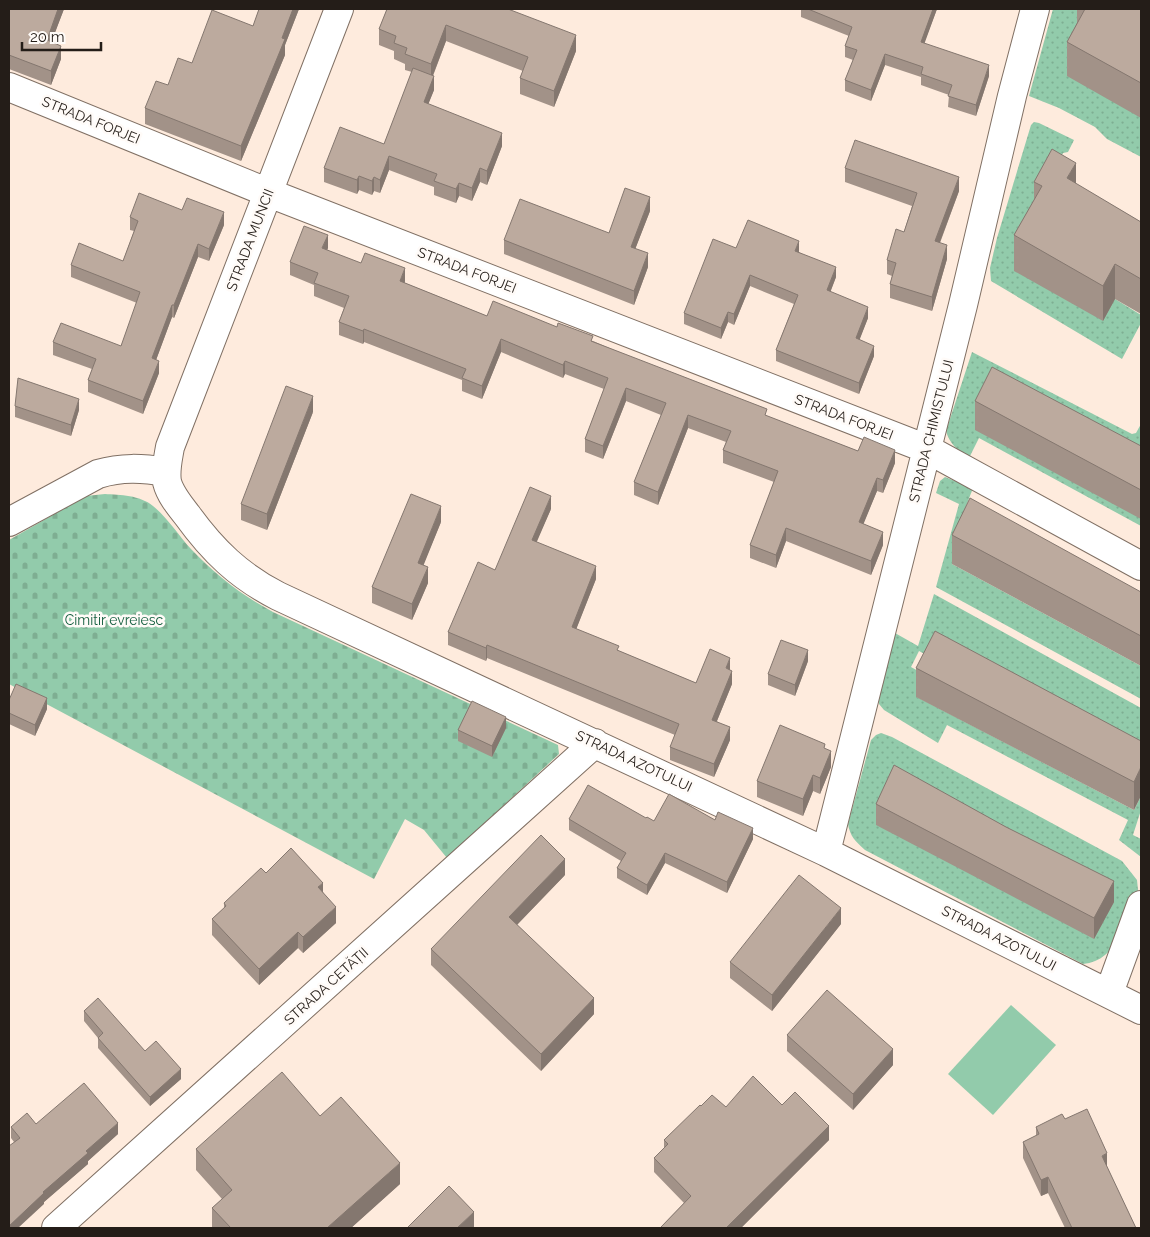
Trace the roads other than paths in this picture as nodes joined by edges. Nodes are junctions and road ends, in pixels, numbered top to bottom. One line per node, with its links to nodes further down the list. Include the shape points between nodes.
1 (339, 9): 4 (street, STRADA MUNCII)
2 (1035, 9): 5 (street, STRADA CHIMISTULUI)
3 (9, 87): 4 (street, STRADA FORJEI)
4 (268, 192): 5 (street, STRADA FORJEI); 6 (street, STRADA MUNCII, via 170,447)
5 (927, 448): 8 (street, STRADA FORJEI); 10 (street, STRADA CHIMISTULUI)
6 (166, 472): 7 (street, via 130,468 98,474); 9 (street, STRADA AZOTULUI, via 173,496 202,535 246,578 278,596)
7 (9, 522)
8 (1141, 566)
9 (595, 743): 10 (street, STRADA AZOTULUI); 14 (street, STRADA CETĂȚII)
10 (826, 852): 12 (street, STRADA AZOTULUI)
11 (1141, 905): 12 (street)
12 (1109, 994): 13 (street, STRADA AZOTULUI)
13 (1141, 1010)
14 (56, 1228)

